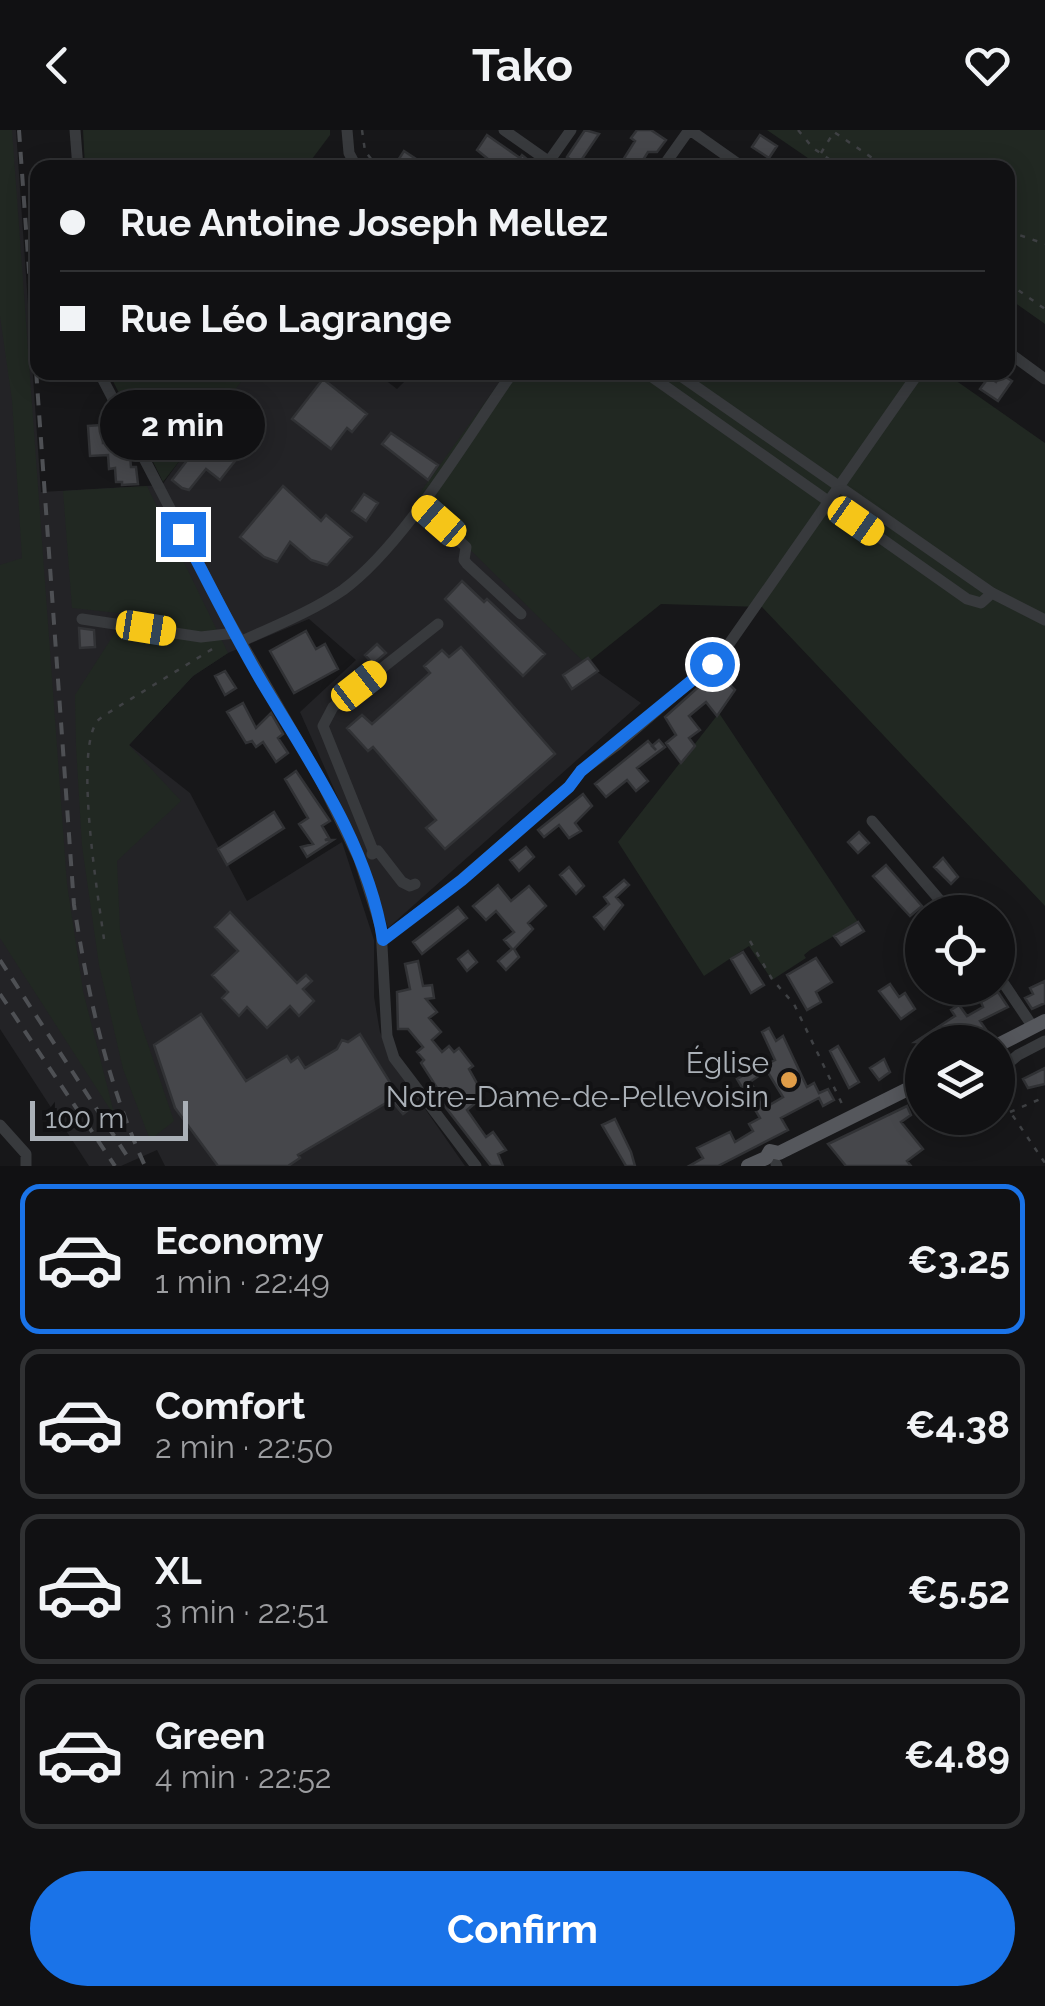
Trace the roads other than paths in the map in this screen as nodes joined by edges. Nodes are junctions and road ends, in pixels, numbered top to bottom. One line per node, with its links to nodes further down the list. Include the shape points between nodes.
1 (75, 130): 6 (street)
2 (347, 130): 7 (street)
3 (504, 130): 8 (street)
4 (571, 130): 9 (street)
5 (690, 130): 10 (street); 11 (street)
6 (77, 160)
7 (353, 160)
8 (543, 160)
9 (554, 160)
10 (668, 160)
11 (733, 160)
12 (1015, 357): 13 (street)
13 (1045, 378)
14 (104, 380): 27 (street)
15 (507, 380): 21 (street)
16 (656, 380): 20 (street)
17 (687, 380): 19 (street)
18 (913, 380): 19 (street)
19 (839, 486): 20 (street); 22 (street)
20 (829, 502): 22 (street, via 967,599 981,603); 33 (street, via 712,664)
21 (420, 505): 23 (street, via 458,537 467,564); 27 (street, via 348,586 294,618)
22 (992, 593): 25 (street)
23 (521, 614)
24 (82, 619): 27 (street)
25 (1045, 620)
26 (438, 624): 29 (street, via 332,707 323,726)
27 (237, 637): 30 (street)
28 (872, 821): 32 (street)
29 (374, 853): 30 (street); 31 (street, via 402,882)
30 (359, 859): 33 (street)
31 (415, 884)
32 (935, 895)
33 (383, 940): 43 (street, via 391,1051)
34 (1015, 995): 35 (street)
35 (1039, 1024): 36 (main road)
36 (1015, 1036)
37 (1045, 1041): 38 (street)
38 (1015, 1058)
39 (905, 1090): 41 (main road)
40 (0, 1124): 42 (street, via 26,1154)
41 (775, 1161): 44 (main road)
42 (26, 1166)
43 (476, 1166)
44 (748, 1166)

